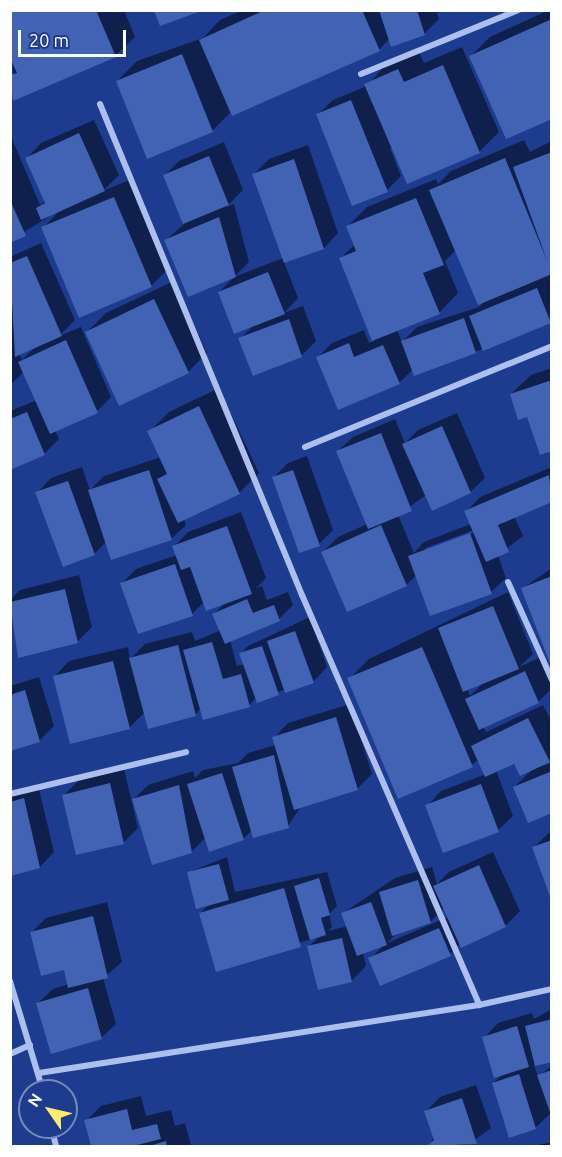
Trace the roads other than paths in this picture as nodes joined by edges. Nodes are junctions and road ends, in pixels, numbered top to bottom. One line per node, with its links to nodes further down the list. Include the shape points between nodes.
1 (519, 10): 2 (street)
2 (361, 74)
3 (100, 104): 12 (street, via 302,596)
4 (552, 346): 5 (street)
5 (305, 447)
6 (508, 582): 7 (street)
7 (552, 680)
8 (186, 752): 9 (street)
9 (10, 794)
10 (10, 981): 13 (street)
11 (552, 989): 12 (street)
12 (479, 1005): 15 (street)
13 (30, 1045): 14 (street); 15 (street)
14 (10, 1053)
15 (39, 1073): 16 (street)
16 (40, 1079)

